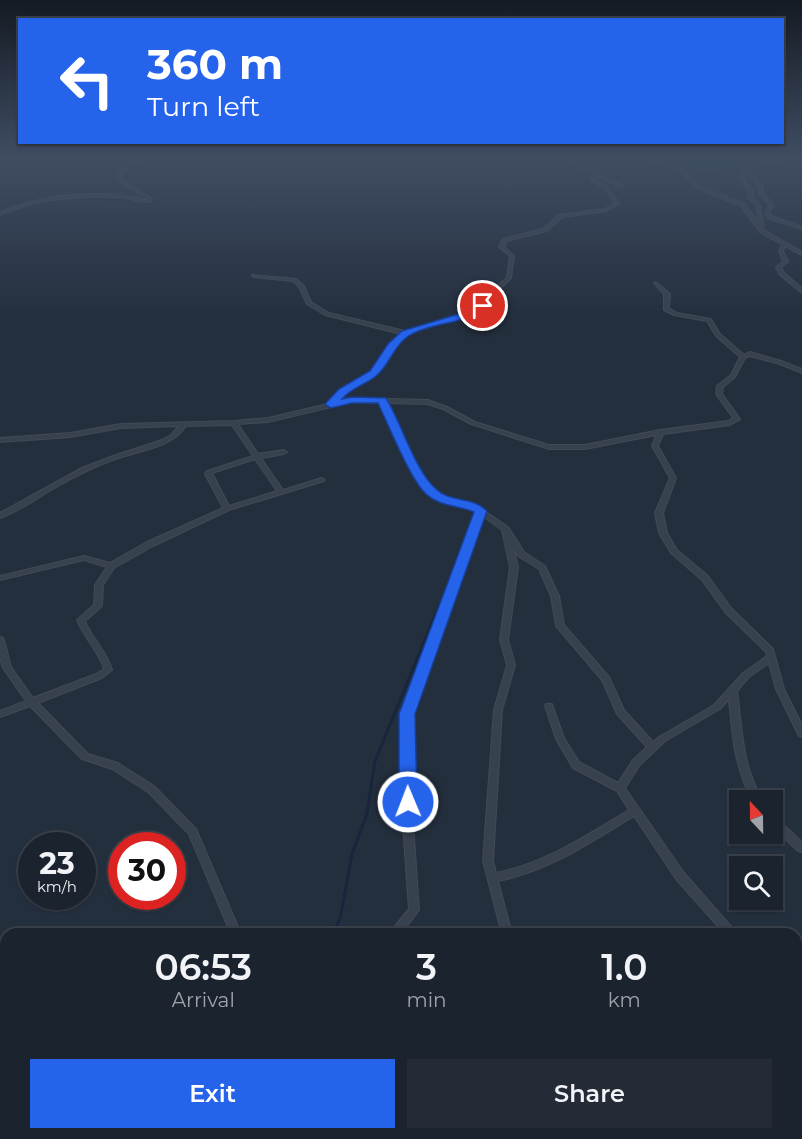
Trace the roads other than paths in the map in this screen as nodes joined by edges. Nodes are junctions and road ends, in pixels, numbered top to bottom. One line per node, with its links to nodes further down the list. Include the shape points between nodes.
1 (605, 210): 12 (street, via 567,214 544,230 505,240 501,247 512,256 511,275 481,309)
2 (746, 210): 6 (street)
3 (759, 210): 6 (street)
4 (769, 210): 5 (street, via 770,217)
5 (802, 228)
6 (762, 231): 7 (street)
7 (784, 244): 8 (street); 11 (street, via 786,262 778,267)
8 (802, 254)
9 (254, 276): 12 (street, via 294,280 309,303 327,314)
10 (656, 284): 13 (street, via 667,294 666,309 709,320 718,335)
11 (802, 291)
12 (405, 333): 16 (street, via 391,346 374,373 343,391)
13 (743, 357): 14 (street, via 759,356); 19 (street, via 733,376 720,386 719,394 736,419)
14 (802, 371)
15 (382, 400): 16 (street); 19 (street, via 428,402 473,423 549,447 585,447); 26 (street, via 431,492 448,502)
16 (331, 404): 17 (street, via 292,416)
17 (234, 423): 18 (street); 22 (street)
18 (184, 424): 20 (street, via 121,426 70,435); 27 (street, via 172,438 74,473)
19 (660, 432): 32 (street, via 655,446 673,478 659,513 663,533 674,551 705,578 728,610)
20 (0, 440)
21 (284, 452): 22 (street)
22 (258, 456): 24 (street); 25 (street, via 208,474)
23 (322, 480): 24 (street)
24 (281, 492): 25 (street)
25 (227, 508): 29 (street)
26 (481, 511): 28 (street); 47 (street, via 407,714 414,910)
27 (0, 516)
28 (504, 530): 39 (street, via 522,554 543,568 555,596 560,626 606,679 620,712); 45 (street, via 514,567 504,640 511,665 498,710 488,861)
29 (111, 566): 30 (street, via 84,558); 35 (street, via 99,585 98,606 81,620 108,670)
30 (0, 578)
31 (0, 640): 33 (street)
32 (772, 657): 34 (street, via 746,675); 38 (street, via 780,689)
33 (4, 669): 35 (street)
34 (733, 692): 39 (street); 41 (street, via 746,774)
35 (31, 701): 37 (street); 46 (street, via 85,757 115,766 151,789 193,832)
36 (549, 706): 40 (street, via 560,739 576,765)
37 (0, 714)
38 (802, 734)
39 (653, 747): 40 (street, via 636,763)
40 (620, 788): 42 (street)
41 (753, 790)
42 (635, 811): 45 (street, via 552,860 518,875); 49 (street, via 680,876)
43 (783, 830): 44 (street)
44 (802, 848)
45 (493, 878): 48 (street)
46 (233, 928)
47 (400, 928)
48 (506, 928)
49 (726, 928)

